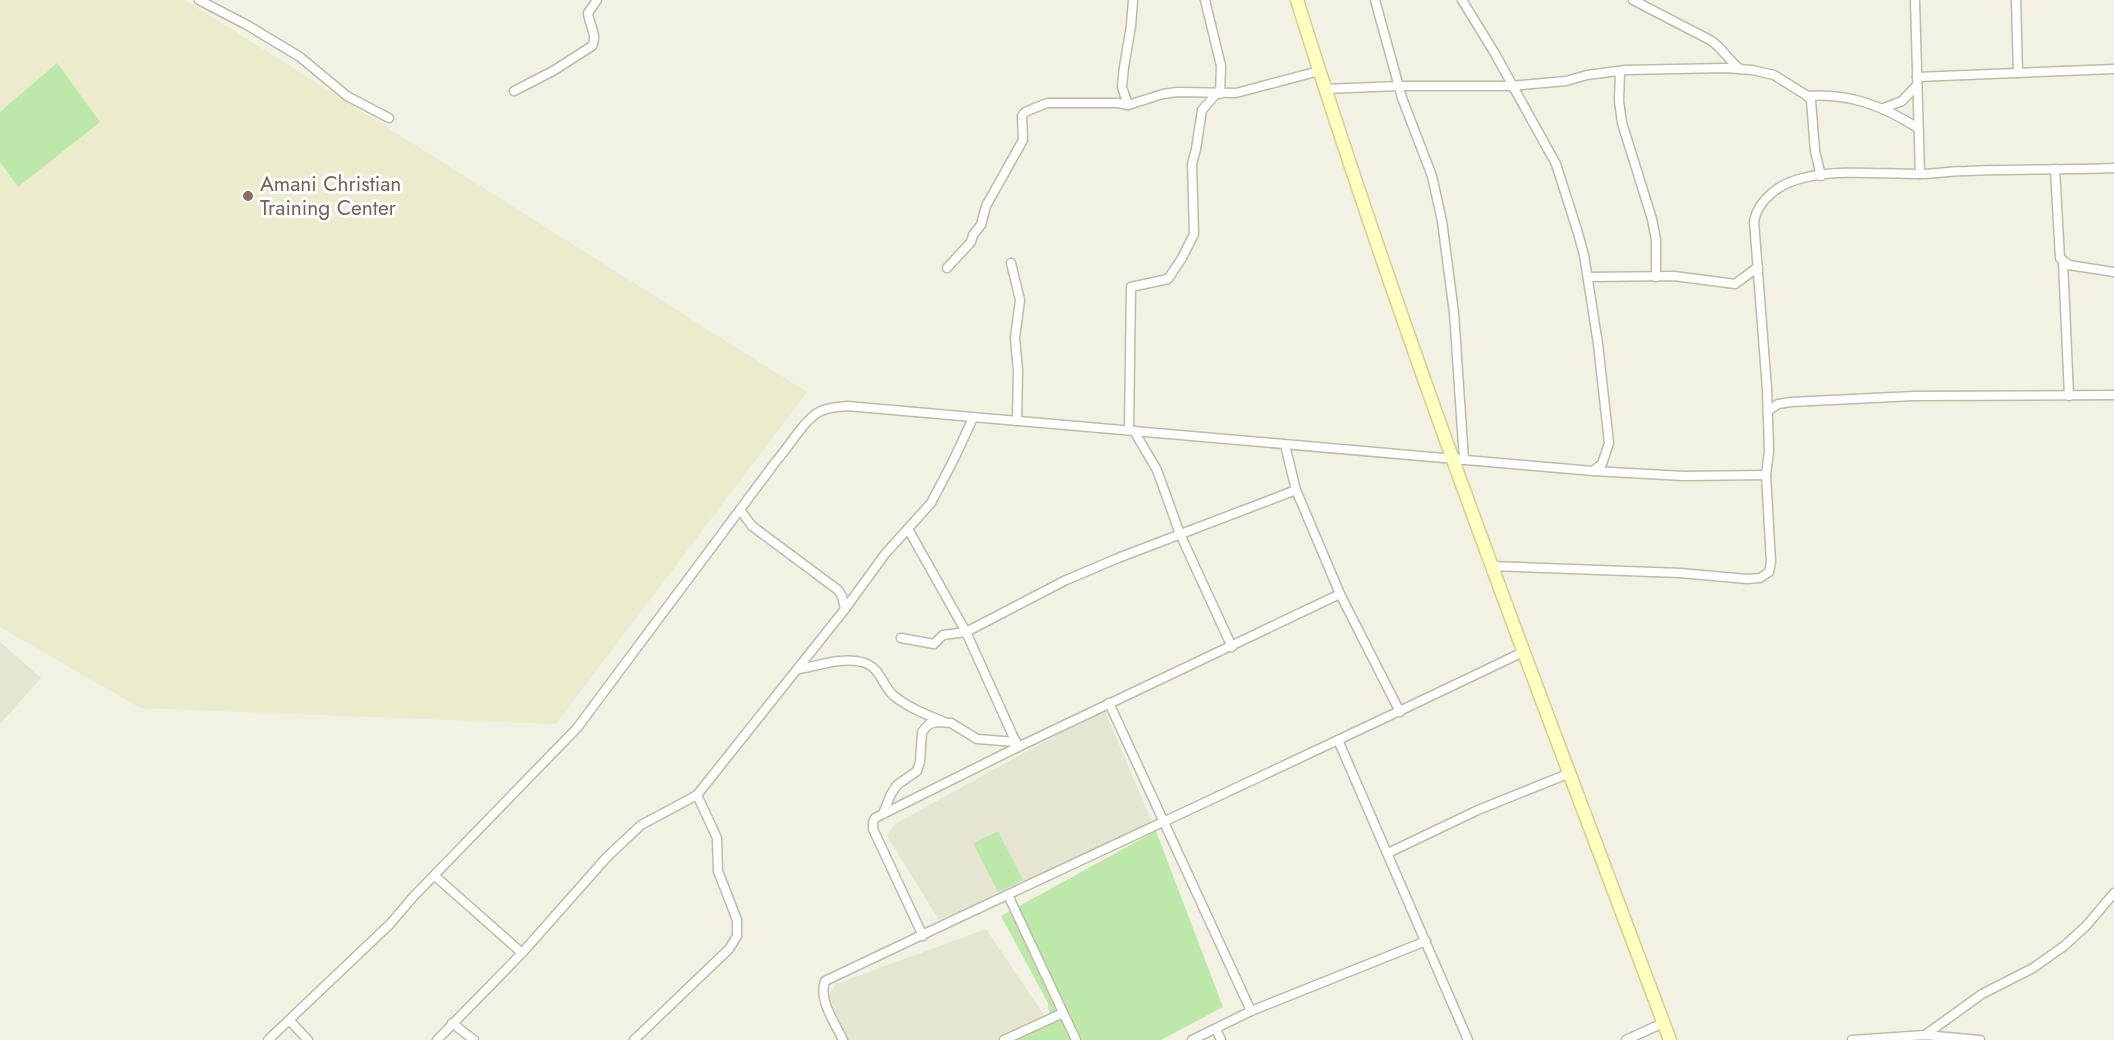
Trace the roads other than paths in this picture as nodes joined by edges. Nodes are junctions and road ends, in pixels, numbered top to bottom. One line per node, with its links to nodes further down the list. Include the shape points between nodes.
1 (199, 0): 25 (street, via 300,57 347,96)
2 (597, 0): 20 (street, via 588,13 595,35 592,45)
3 (1133, 0): 23 (street, via 1122,87)
4 (1205, 0): 21 (street, via 1221,66)
5 (1297, 0): 13 (street)
6 (1375, 0): 17 (street)
7 (1462, 0): 18 (street)
8 (1634, 0): 11 (street, via 1719,45)
9 (1915, 0): 16 (street)
10 (2016, 0): 15 (street)
11 (1740, 69): 14 (street); 22 (street, via 1774,75)
12 (2114, 69): 15 (street)
13 (1319, 71): 19 (street); 21 (street, via 1246,91)
14 (1620, 71): 18 (street); 36 (street, via 1623,123 1656,240)
15 (2018, 73): 16 (street)
16 (1917, 81): 24 (street, via 1902,101); 26 (street)
17 (1399, 86): 18 (street); 19 (street); 47 (street, via 1432,176 1442,221 1453,303)
18 (1511, 86): 37 (street, via 1556,164)
19 (1325, 88): 47 (street, via 1413,349)
20 (514, 91)
21 (1218, 94): 23 (street, via 1172,93); 45 (street, via 1202,110 1192,164 1192,240 1168,279 1131,287)
22 (1807, 96): 24 (street, via 1855,100); 30 (street, via 1811,100)
23 (1128, 105): 34 (street, via 1047,102 1025,112 1023,140 986,206 981,225)
24 (1883, 108): 26 (street)
25 (389, 118)
26 (1918, 128): 29 (street)
27 (2114, 168): 28 (street)
28 (2055, 169): 29 (street); 31 (street)
29 (1920, 174): 30 (street)
30 (1821, 176): 33 (street, via 1793,181 1768,195 1758,208 1754,221)
31 (2062, 261): 35 (street); 40 (street)
32 (1011, 263): 44 (street, via 1020,300 1016,338)
33 (1758, 267): 36 (street, via 1735,284); 38 (street)
34 (947, 268)
35 (2114, 272)
36 (1656, 277): 37 (street)
37 (1588, 278): 48 (street, via 1609,443 1606,458)
38 (1767, 389): 41 (street); 42 (street)
39 (2114, 395): 40 (street)
40 (2069, 396): 41 (street, via 1914,396)
41 (1783, 402): 42 (street)
42 (1767, 411): 49 (street)
43 (973, 418): 44 (street); 51 (street, via 847,406 825,409 808,422); 52 (street, via 940,488)
44 (1017, 421): 45 (street)
45 (1132, 430): 46 (street); 53 (street, via 1157,470)
46 (1285, 445): 47 (street); 50 (street)
47 (1459, 460): 48 (street); 54 (street)
48 (1593, 471): 49 (street)
49 (1766, 475): 54 (street, via 1771,562 1768,572 1760,578)
50 (1296, 490): 53 (street); 55 (street)
51 (740, 510): 56 (street, via 752,526 838,590); 72 (street, via 577,728)
52 (908, 529): 56 (street); 57 (street)
53 (1180, 534): 57 (street, via 1064,581); 59 (street)
54 (1491, 566): 60 (street)
55 (1340, 594): 59 (street); 63 (street)
56 (845, 609): 61 (street)
57 (966, 632): 58 (street, via 944,635 934,644); 66 (street)
58 (901, 638)
59 (1232, 647): 62 (street)
60 (1523, 652): 63 (street); 67 (street)
61 (798, 669): 64 (street, via 837,661 864,662 901,701); 68 (street)
62 (1109, 703): 66 (street); 70 (street)
63 (1400, 712): 65 (street)
64 (944, 722): 66 (street, via 981,740); 69 (street, via 925,727 917,771 897,785)
65 (1338, 740): 70 (street); 71 (street)
66 (1017, 744): 69 (street)
67 (1570, 773): 71 (street, via 1478,810); 82 (street)
68 (697, 795): 77 (street, via 641,825 607,857); 85 (street, via 717,838 718,871 737,920 737,936)
69 (883, 814): 75 (street, via 873,820 873,829)
70 (1166, 822): 74 (street); 78 (street)
71 (1388, 853): 76 (street)
72 (435, 876): 77 (street); 80 (street)
73 (2114, 893): 84 (street, via 2064,946 2033,968 1982,994)
74 (1008, 896): 75 (street); 79 (street)
75 (922, 936): 91 (street, via 825,981 826,1003)
76 (1426, 940): 78 (street); 96 (street)
77 (522, 953): 81 (street)
78 (1251, 1011): 83 (street)
79 (1063, 1013): 92 (street); 93 (street)
80 (289, 1020): 86 (street); 87 (street)
81 (452, 1023): 88 (street); 89 (street)
82 (1663, 1023): 97 (street); 98 (street)
83 (1216, 1029): 94 (street); 95 (street)
84 (1924, 1035): 99 (street); 100 (street)
85 (644, 1036): 90 (street)
86 (268, 1040)
87 (308, 1040)
88 (437, 1040)
89 (474, 1040)
90 (634, 1040)
91 (843, 1040)
92 (1004, 1040)
93 (1076, 1040)
94 (1192, 1040)
95 (1221, 1040)
96 (1467, 1040)
97 (1626, 1040)
98 (1670, 1040)
99 (1852, 1040)
100 (1980, 1040)

